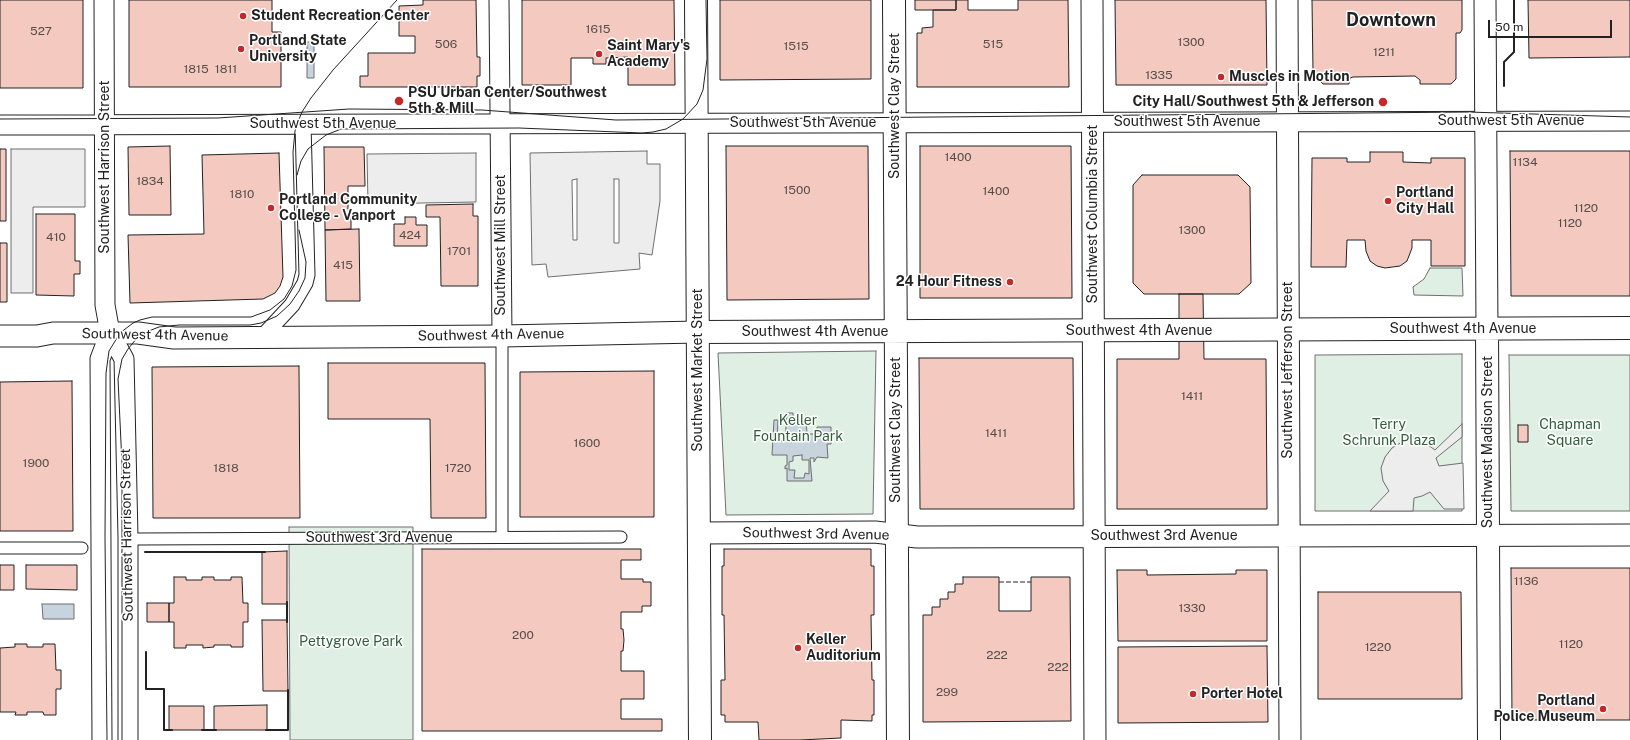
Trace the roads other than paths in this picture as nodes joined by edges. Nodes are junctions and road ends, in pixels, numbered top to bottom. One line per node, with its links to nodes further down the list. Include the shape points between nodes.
1 (104, 0): 17 (street, Southwest Harrison Street)
2 (500, 0): 15 (street, Southwest Mill Street)
3 (696, 0): 13 (main road, Southwest Market Street)
4 (894, 0): 10 (main road, Southwest Clay Street)
5 (1092, 0): 11 (main road, Southwest Columbia Street)
6 (1287, 0): 12 (main road, Southwest Jefferson Street)
7 (1485, 0): 9 (main road, Southwest Madison Street)
8 (1630, 120): 9 (street, Southwest 5th Avenue)
9 (1486, 121): 12 (street, Southwest 5th Avenue); 19 (main road, Southwest Madison Street)
10 (895, 122): 11 (street, Southwest 5th Avenue); 13 (street, Southwest 5th Avenue); 21 (main road, Southwest Clay Street)
11 (1092, 122): 12 (street, Southwest 5th Avenue); 22 (main road, Southwest Columbia Street)
12 (1287, 122): 20 (main road, Southwest Jefferson Street)
13 (697, 123): 15 (street, Southwest 5th Avenue); 23 (main road, Southwest Market Street)
14 (303, 124): 15 (street, Southwest 5th Avenue); 17 (street, Southwest 5th Avenue); 26 (street, via 307,275 292,305)
15 (500, 124): 27 (street, Southwest Mill Street)
16 (0, 125): 17 (street, Southwest 5th Avenue)
17 (105, 125): 24 (street, Southwest Harrison Street, via 105,305)
18 (1630, 328): 19 (main road, Southwest 4th Avenue)
19 (1487, 329): 20 (main road, Southwest 4th Avenue); 30 (main road, Southwest Madison Street)
20 (1288, 330): 22 (main road, Southwest 4th Avenue); 33 (main road, Southwest Jefferson Street)
21 (896, 331): 22 (main road, Southwest 4th Avenue); 23 (main road, Southwest 4th Avenue); 29 (main road, Southwest Clay Street)
22 (1093, 331): 32 (main road, Southwest Columbia Street)
23 (698, 332): 27 (main road, Southwest 4th Avenue); 28 (main road, Southwest Market Street)
24 (110, 333): 25 (main road, Southwest 4th Avenue); 26 (main road, Southwest 4th Avenue, via 143,333 174,338); 39 (street, Southwest Harrison Street, via 100,359); 40 (street, Southwest Harrison Street, via 124,360 128,537)
25 (0, 336)
26 (263, 336): 27 (main road, Southwest 4th Avenue)
27 (502, 336): 34 (street, Southwest Mill Street)
28 (699, 533): 29 (main road, Southwest 3rd Avenue, via 875,532); 41 (main road, Southwest Market Street)
29 (897, 535): 32 (main road, Southwest 3rd Avenue); 42 (main road, Southwest Clay Street)
30 (1488, 535): 31 (main road, Southwest 3rd Avenue); 33 (main road, Southwest 3rd Avenue); 45 (main road, Southwest Madison Street)
31 (1630, 535)
32 (1094, 536): 33 (main road, Southwest 3rd Avenue); 43 (main road, Southwest Columbia Street)
33 (1289, 536): 44 (main road, Southwest Jefferson Street)
34 (502, 537): 35 (street, Southwest 3rd Avenue); 36 (street, Southwest 3rd Avenue)
35 (621, 537)
36 (137, 539)
37 (0, 548): 38 (street)
38 (82, 548)
39 (102, 740)
40 (128, 740)
41 (700, 740)
42 (898, 740)
43 (1095, 740)
44 (1290, 740)
45 (1489, 740)

